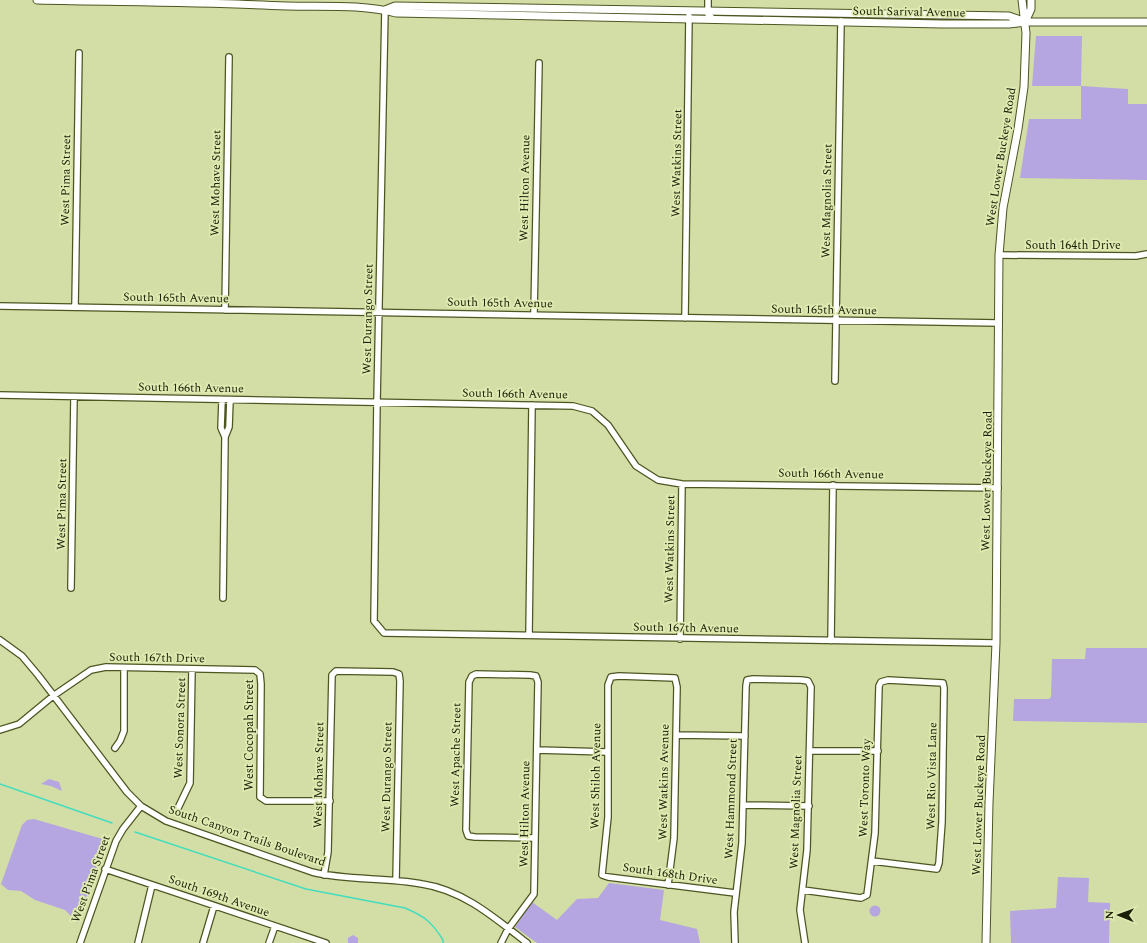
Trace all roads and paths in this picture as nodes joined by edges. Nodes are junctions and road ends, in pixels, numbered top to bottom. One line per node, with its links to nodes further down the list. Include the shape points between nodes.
1 (38, 0): 5 (main road, South Sarival Avenue)
2 (708, 0): 9 (street)
3 (1022, 0): 13 (main road)
4 (1031, 0): 13 (main road, via 1031,9)
5 (167, 1): 6 (main road, South Sarival Avenue)
6 (176, 1): 7 (main road, South Sarival Avenue)
7 (385, 10): 8 (main road, South Sarival Avenue, via 395,6); 11 (main road, South Sarival Avenue, via 396,13 447,15); 23 (street, West Durango Street)
8 (685, 11): 9 (main road, South Sarival Avenue); 11 (street)
9 (708, 11): 10 (main road, South Sarival Avenue); 12 (street)
10 (841, 17): 12 (main road, South Sarival Avenue); 13 (main road, South Sarival Avenue, via 977,24); 26 (street, West Magnolia Street)
11 (690, 18): 12 (main road, South Sarival Avenue); 25 (street, West Watkins Street)
12 (713, 19)
13 (1025, 22): 14 (main road, South Sarival Avenue); 19 (main road, West Lower Buckeye Road, via 1026,51 1022,99 1003,208)
14 (1147, 22)
15 (79, 54): 21 (street, West Pima Street)
16 (229, 57): 22 (street, West Mohave Street)
17 (538, 63): 24 (street, West Hilton Avenue)
18 (1147, 254): 19 (street, South 164th Drive)
19 (999, 255): 27 (main road, West Lower Buckeye Road)
20 (0, 306): 21 (street, South 165th Avenue)
21 (75, 307): 22 (street, South 165th Avenue)
22 (225, 310): 23 (street, South 165th Avenue)
23 (380, 313): 24 (street, South 165th Avenue); 33 (street, West Durango Street)
24 (534, 314): 25 (street, South 165th Avenue)
25 (685, 318): 26 (street, South 165th Avenue)
26 (836, 321): 27 (street, South 165th Avenue); 28 (street, West Magnolia Street)
27 (999, 323): 40 (main road, West Lower Buckeye Road)
28 (835, 381)
29 (0, 396): 30 (street, South 166th Avenue)
30 (74, 397): 31 (street, South 166th Avenue); 41 (street, West Pima Street)
31 (222, 400): 32 (street, South 166th Avenue); 35 (street)
32 (230, 400): 33 (street, South 166th Avenue); 36 (street)
33 (377, 402): 34 (street, South 166th Avenue); 43 (street, West Durango Street, via 374,621)
34 (532, 405): 38 (street, South 166th Avenue, via 573,406 592,411 608,425 636,466 658,480); 44 (street)
35 (222, 419): 36 (street); 37 (street, via 221,428)
36 (229, 419): 37 (street)
37 (225, 437): 42 (street)
38 (682, 484): 39 (street, South 166th Avenue); 45 (street, West Watkins Street)
39 (833, 485): 40 (street, South 166th Avenue); 47 (street)
40 (998, 488): 48 (main road, West Lower Buckeye Road)
41 (71, 588)
42 (223, 598)
43 (378, 627): 44 (street, South 167th Avenue, via 384,632)
44 (530, 635): 45 (street, South 167th Avenue)
45 (680, 639): 47 (street, South 167th Avenue)
46 (0, 640): 57 (street, South Canyon Trails Boulevard, via 22,656)
47 (831, 641): 48 (street, South 167th Avenue)
48 (996, 643): 93 (main road, West Lower Buckeye Road)
49 (124, 668): 50 (street, South 167th Drive); 57 (street, South 167th Drive, via 106,667 91,670); 61 (street, via 124,731)
50 (192, 669): 51 (street, South 167th Drive, via 255,670); 70 (street, West Sonora Street, via 190,783)
51 (260, 674): 66 (street, West Cocopah Street, via 260,797 266,800)
52 (399, 674): 66 (street, West Mohave Street, via 336,671 332,675); 76 (street, West Durango Street)
53 (472, 676): 62 (street, West Hilton Avenue, via 536,676); 71 (street, West Apache Street, via 469,682 466,830 468,836)
54 (675, 678): 59 (street, West Watkins Avenue); 65 (street, West Shiloh Avenue, via 612,677 608,684)
55 (808, 681): 60 (street, West Hammond Street, via 747,680); 63 (street, West Magnolia Street, via 811,687)
56 (943, 683): 64 (street, West Toronto Way, via 888,680 881,682); 72 (street, West Rio Vista Lane, via 942,822 939,863 936,869)
57 (53, 696): 58 (street, South 167th Drive, via 19,724); 68 (street, South Canyon Trails Boulevard, via 104,765)
58 (0, 730)
59 (676, 735): 60 (street); 78 (street, West Watkins Avenue, via 674,838)
60 (745, 736): 67 (street, West Hammond Street)
61 (115, 748)
62 (537, 750): 65 (street); 71 (street, West Hilton Avenue)
63 (810, 751): 64 (street); 69 (street, West Magnolia Street)
64 (878, 751): 72 (street, West Toronto Way)
65 (607, 752): 75 (street, West Shiloh Avenue, via 608,817)
66 (330, 801): 74 (street, West Mohave Street, via 328,852)
67 (743, 805): 69 (street); 80 (street, West Hammond Street, via 742,843)
68 (141, 806): 73 (street, West Pima Street, via 120,833); 74 (street, South Canyon Trails Boulevard, via 166,821)
69 (809, 806): 79 (street, West Magnolia Street)
70 (178, 808)
71 (535, 838): 83 (street, West Hilton Avenue, via 534,894)
72 (872, 861): 79 (street, West Toronto Way, via 867,895 861,898)
73 (105, 869): 77 (street, South 169th Avenue); 84 (street, West Pima Street)
74 (324, 875): 76 (street, South Canyon Trails Boulevard)
75 (602, 875): 78 (street, South 168th Drive)
76 (396, 880): 83 (street, South Canyon Trails Boulevard, via 450,891 474,903)
77 (152, 885): 81 (street, South 169th Avenue); 85 (street)
78 (668, 885): 80 (street, South 168th Drive)
79 (803, 890): 92 (street, West Magnolia Street, via 800,910)
80 (736, 893): 91 (street, West Hammond Street, via 733,927)
81 (214, 906): 82 (street, South 169th Avenue); 86 (street)
82 (275, 926): 87 (street); 88 (street, South 169th Avenue)
83 (508, 929): 89 (street, West Hilton Avenue); 90 (street, South Canyon Trails Boulevard)
84 (80, 943)
85 (138, 943)
86 (203, 943)
87 (269, 943)
88 (326, 943)
89 (501, 943)
90 (527, 943)
91 (735, 943)
92 (805, 943)
93 (986, 943)

